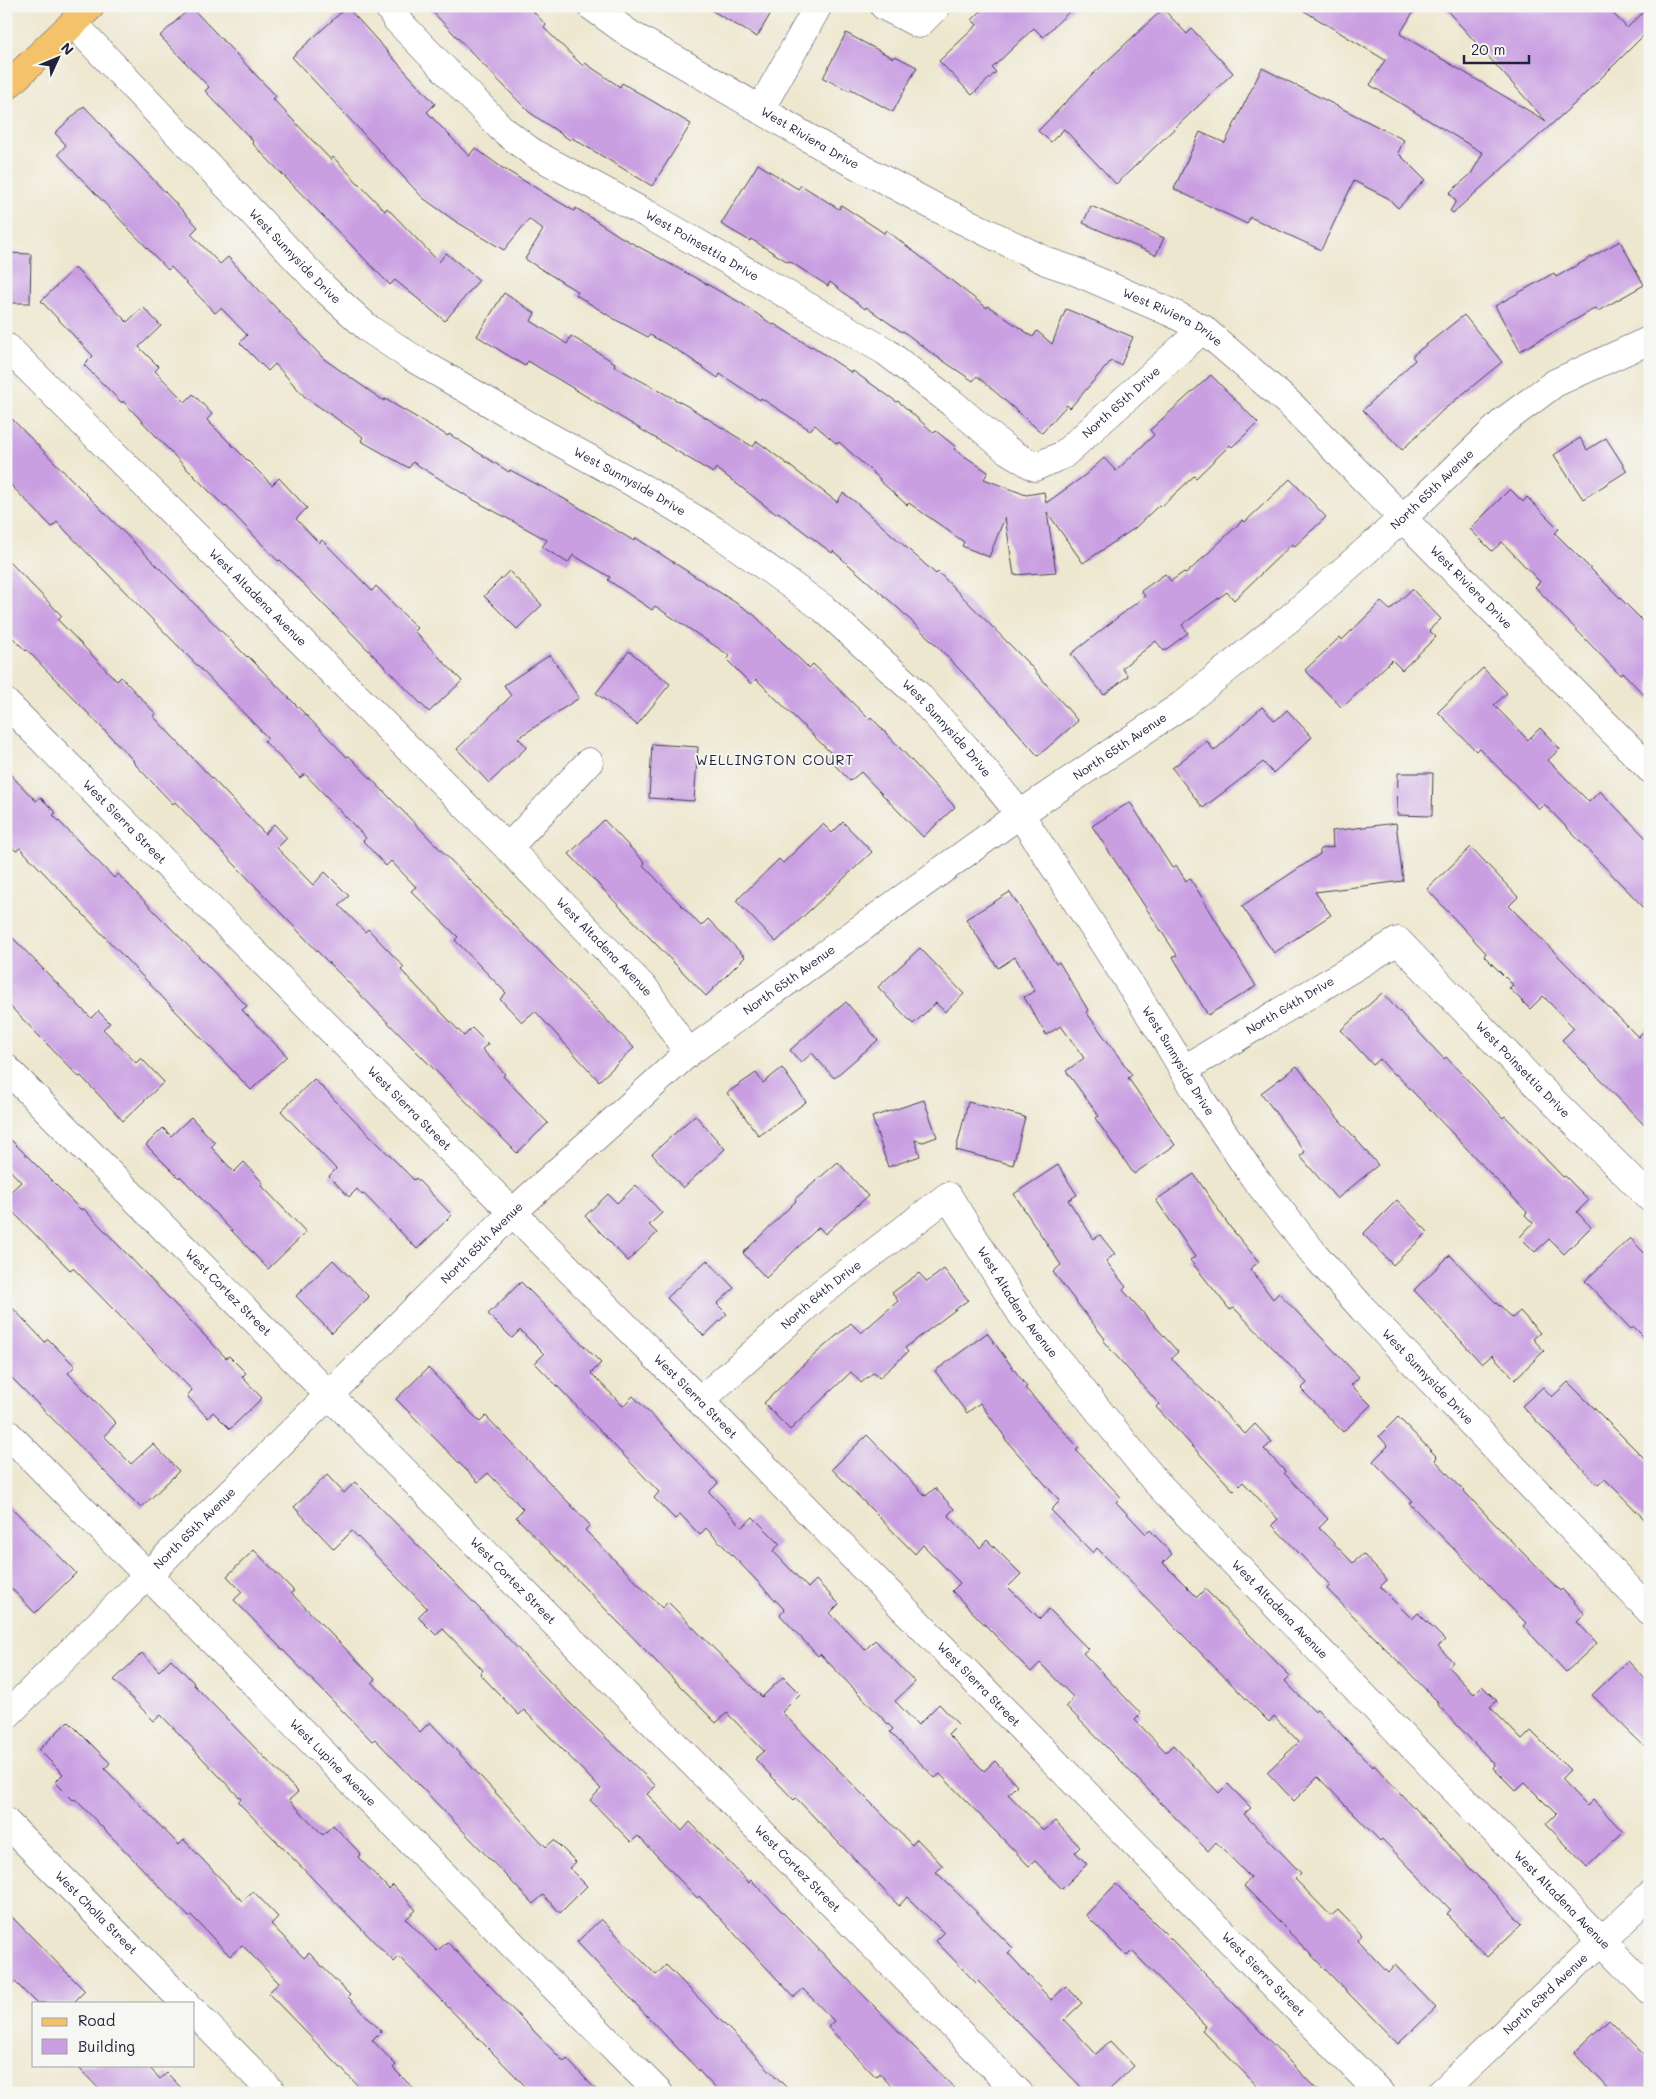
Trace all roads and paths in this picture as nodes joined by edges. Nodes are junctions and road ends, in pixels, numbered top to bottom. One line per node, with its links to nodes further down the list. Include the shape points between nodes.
1 (388, 6): 12 (street, West Poinsettia Drive, via 396,19 502,129 534,153 885,351 1007,450)
2 (591, 6): 8 (street, West Riviera Drive, via 631,35)
3 (818, 6): 8 (street)
4 (884, 6): 6 (street)
5 (82, 15): 7 (main road); 17 (street, West Sunnyside Drive, via 324,288 369,329 411,357 717,532 823,608 916,693)
6 (928, 15)
7 (6, 87)
8 (760, 110): 9 (street, West Riviera Drive, via 935,207 1048,262)
9 (1203, 329): 12 (street, North 65th Drive, via 1063,455); 13 (street, West Riviera Drive, via 1291,405)
10 (1650, 340): 13 (street, North 65th Avenue, via 1555,383 1504,421)
11 (7, 349): 18 (street, West Altadena Avenue)
12 (1035, 467)
13 (1403, 518): 16 (street, West Riviera Drive); 17 (street, North 65th Avenue, via 1290,618 1182,705)
14 (6, 703): 25 (street, West Sierra Street)
15 (589, 762): 18 (street)
16 (1649, 766)
17 (1020, 814): 20 (street, North 65th Avenue); 22 (street, West Sunnyside Drive)
18 (508, 848): 20 (street, West Altadena Avenue, via 646,990)
19 (1398, 941): 22 (street, North 64th Drive); 24 (street, West Poinsettia Drive)
20 (688, 1054): 25 (street, North 65th Avenue)
21 (6, 1068): 26 (street, West Cortez Street)
22 (1183, 1070): 30 (street, West Sunnyside Drive, via 1253,1176 1316,1255 1363,1309)
23 (948, 1196): 27 (street, North 64th Drive, via 821,1293); 34 (street, West Altadena Avenue, via 1022,1315 1155,1481)
24 (1650, 1198)
25 (513, 1212): 26 (street, North 65th Avenue); 27 (street, West Sierra Street)
26 (329, 1396): 29 (street, North 65th Avenue); 40 (street, West Cortez Street)
27 (700, 1401): 41 (street, West Sierra Street)
28 (6, 1432): 29 (street, West Lupine Avenue)
29 (148, 1575): 31 (street, North 65th Avenue); 39 (street, West Lupine Avenue)
30 (1650, 1611)
31 (6, 1716)
32 (6, 1822): 36 (street, West Cholla Street)
33 (1650, 1895): 34 (street, North 63rd Avenue)
34 (1600, 1941): 35 (street, West Altadena Avenue); 42 (street, North 63rd Avenue)
35 (1650, 1991)
36 (184, 2002)
37 (195, 2013): 38 (street)
38 (273, 2093)
39 (659, 2093)
40 (1020, 2093)
41 (1380, 2093)
42 (1441, 2093)

